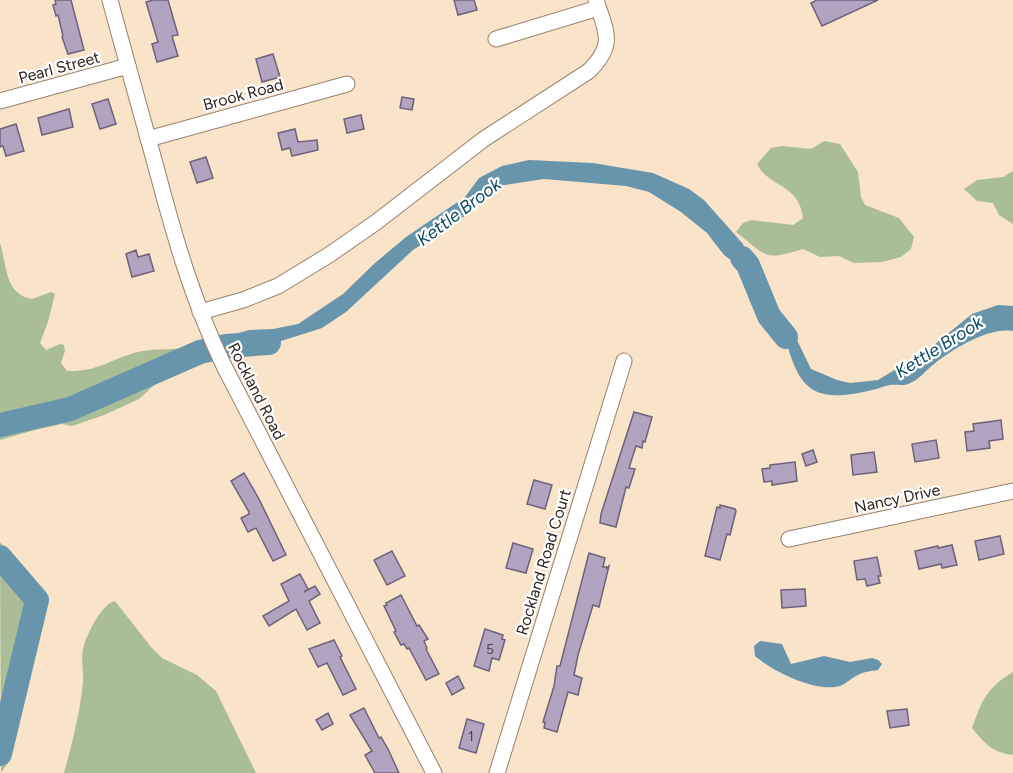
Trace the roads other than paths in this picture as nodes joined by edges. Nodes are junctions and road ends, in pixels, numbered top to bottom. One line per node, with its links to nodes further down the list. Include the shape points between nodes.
1 (110, 0): 4 (street, Rockland Road)
2 (597, 4): 3 (street); 8 (street, via 607,34 606,45 601,59 589,71 484,139 329,255 278,286)
3 (496, 39)
4 (128, 66): 6 (street, Pearl Street); 7 (street, Rockland Road)
5 (347, 84): 7 (street, Brook Road)
6 (0, 101)
7 (148, 139): 8 (street, Rockland Road)
8 (200, 312): 12 (street, Rockland Road)
9 (624, 361): 13 (street, Rockland Road Court)
10 (1013, 491): 11 (street, Nancy Drive)
11 (789, 539)
12 (434, 773)
13 (496, 773)

